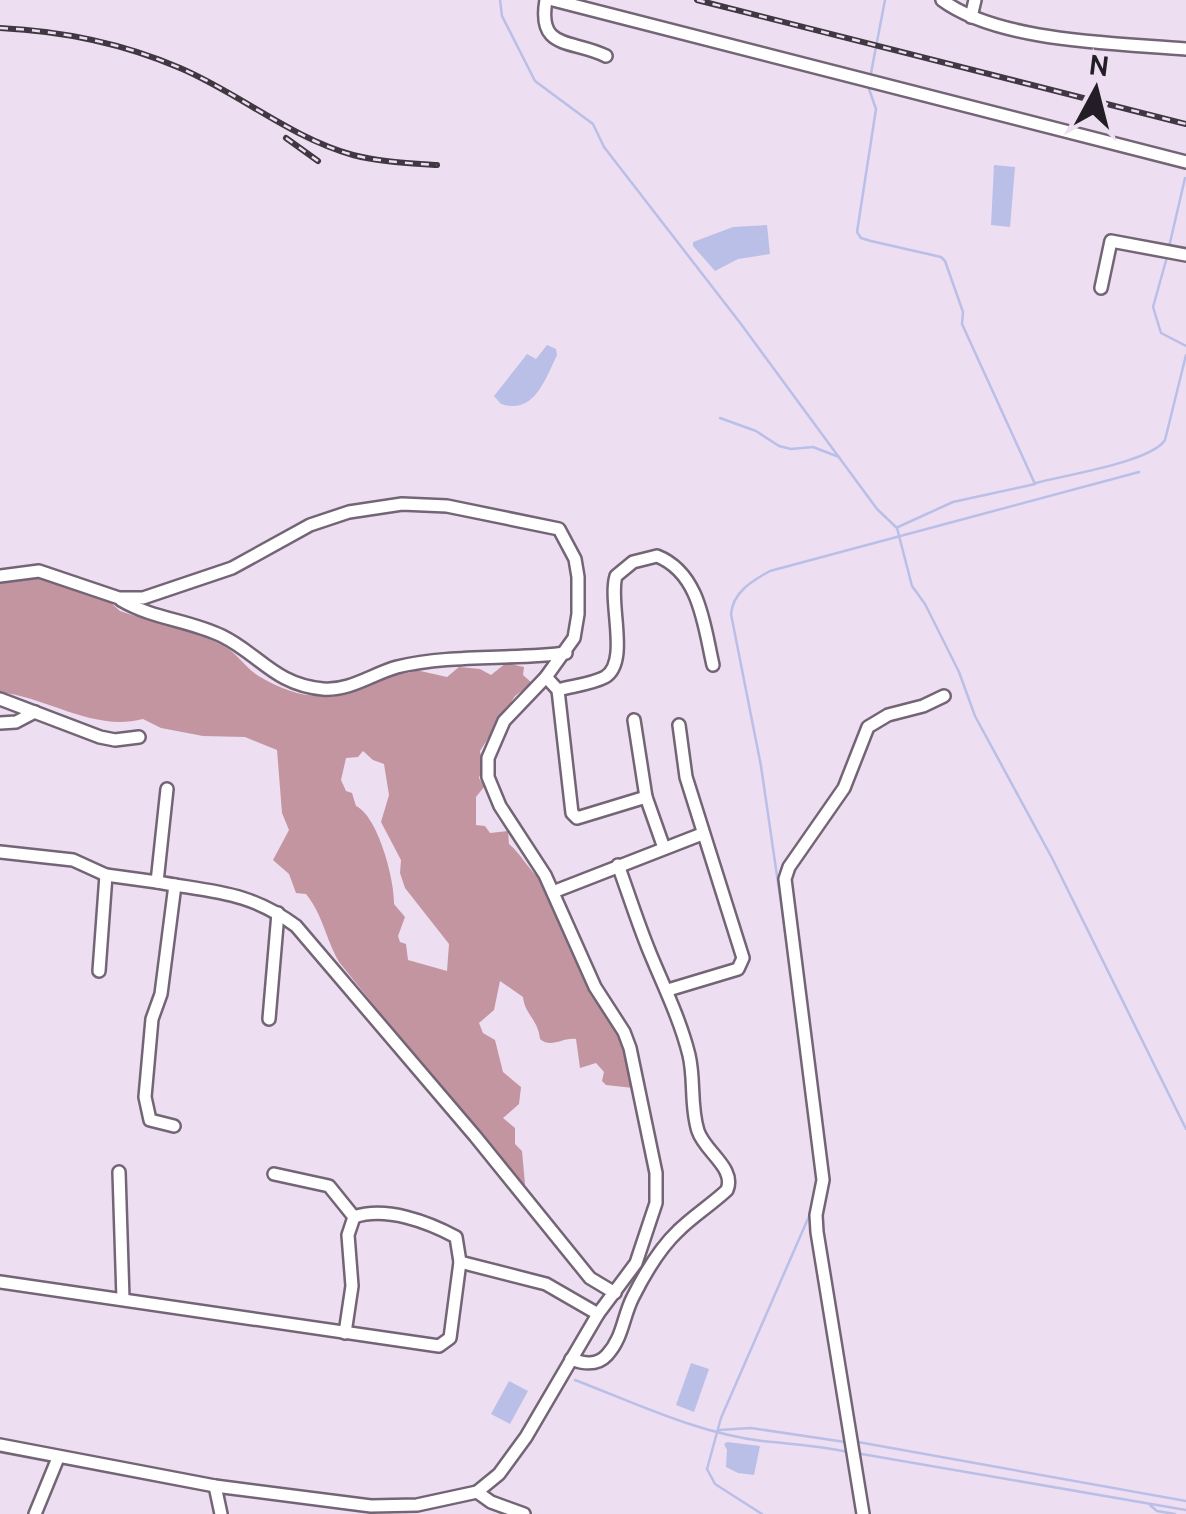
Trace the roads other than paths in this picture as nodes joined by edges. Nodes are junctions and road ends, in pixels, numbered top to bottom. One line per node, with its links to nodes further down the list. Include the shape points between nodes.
1 (549, 0): 6 (street, via 543,21 548,34); 7 (street)
2 (942, 0): 4 (street)
3 (974, 0): 4 (street)
4 (971, 18): 5 (street)
5 (1186, 49)
6 (606, 56)
7 (1186, 162)
8 (1186, 255): 9 (street, via 1110,241)
9 (1101, 288)
10 (0, 576): 11 (street, via 39,570)
11 (119, 598): 12 (street, via 142,612 223,636 287,680 324,689 396,668); 12 (street, via 143,598 232,568 310,525 350,512 447,506 559,529 578,577 578,614)
12 (566, 653): 14 (street)
13 (713, 666): 15 (street, via 700,605 679,568 657,556 633,562 616,576 614,667 606,676)
14 (546, 677): 15 (street); 32 (street, via 496,734 488,777)
15 (558, 690): 24 (street, via 572,813 577,818)
16 (944, 696): 58 (street, via 868,727 844,788 785,879 823,1180 816,1216)
17 (0, 698): 18 (street)
18 (35, 712): 20 (street); 22 (street, via 100,737)
19 (634, 720): 24 (street)
20 (0, 724)
21 (679, 725): 25 (street)
22 (139, 737)
23 (168, 790): 30 (street)
24 (646, 797): 26 (street)
25 (702, 834): 26 (street); 35 (street, via 743,958 738,969)
26 (664, 848): 28 (street)
27 (0, 852): 29 (street, via 72,860)
28 (618, 866): 32 (street); 35 (street)
29 (106, 875): 30 (street); 34 (street)
30 (157, 882): 31 (street)
31 (176, 886): 33 (street, via 243,896); 37 (street, via 145,1097 150,1120)
32 (553, 892): 43 (street, via 595,987 624,1032 656,1174 651,1222 636,1263)
33 (278, 913): 36 (street); 43 (street, via 393,1039 590,1278)
34 (99, 971)
35 (668, 990): 47 (street, via 688,1053 700,1138 730,1182 663,1249 608,1354 594,1363)
36 (269, 1019)
37 (174, 1126)
38 (119, 1172): 44 (street)
39 (274, 1174): 40 (street, via 329,1186)
40 (354, 1217): 41 (street, via 428,1222 456,1238); 46 (street)
41 (460, 1262): 45 (street, via 546,1284); 46 (street, via 446,1344)
42 (0, 1282): 44 (street)
43 (614, 1292): 45 (street)
44 (123, 1298): 46 (street)
45 (598, 1314): 47 (street)
46 (345, 1333)
47 (571, 1359): 51 (street, via 526,1438)
48 (0, 1446): 49 (street)
49 (58, 1458): 50 (street); 54 (street)
50 (216, 1486): 52 (street); 55 (street)
51 (478, 1492): 53 (street); 57 (street)
52 (307, 1500): 53 (street); 56 (street)
53 (370, 1510)
54 (34, 1514)
55 (221, 1514)
56 (306, 1514)
57 (524, 1514)
58 (863, 1514)

